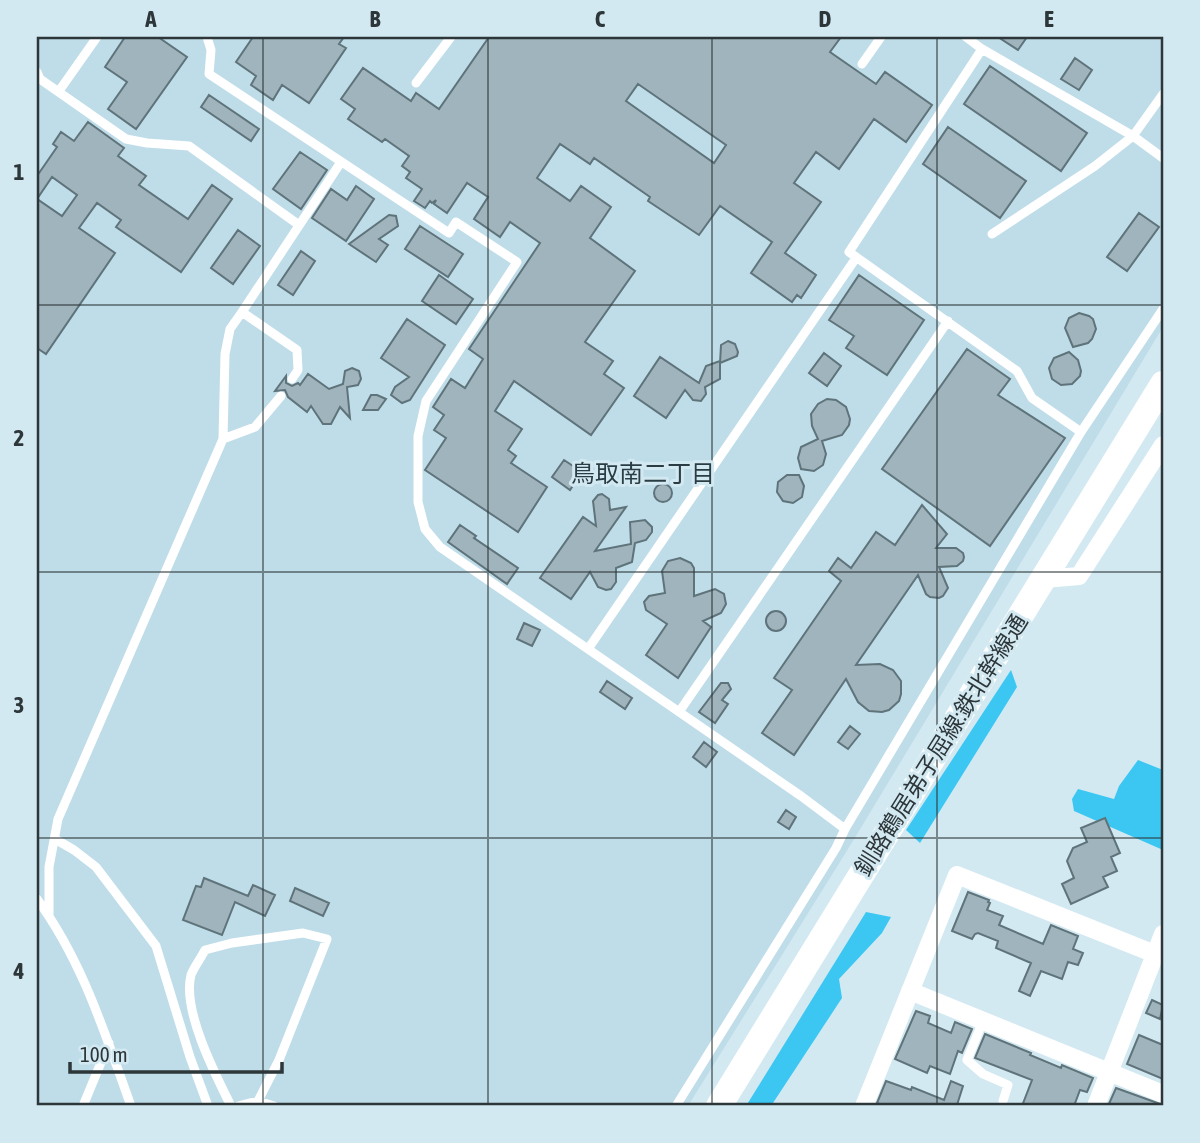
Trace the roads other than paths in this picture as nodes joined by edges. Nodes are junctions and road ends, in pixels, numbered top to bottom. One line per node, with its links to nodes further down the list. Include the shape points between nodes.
1 (97, 37): 10 (lane)
2 (207, 37): 14 (lane, via 212,50 209,74)
3 (451, 37): 9 (lane)
4 (881, 37): 7 (lane)
5 (966, 37): 6 (lane)
6 (982, 49): 12 (lane); 17 (lane, via 849,252)
7 (862, 64)
8 (37, 72): 10 (lane)
9 (416, 83)
10 (59, 91): 15 (lane, via 126,139 189,146)
11 (1163, 94): 12 (lane)
12 (1133, 136): 13 (lane); 16 (lane)
13 (1163, 158)
14 (341, 162): 15 (lane); 28 (lane, via 449,233 456,222 517,262 426,401 418,436 418,502 425,529 440,547)
15 (299, 225): 19 (lane)
16 (992, 234)
17 (856, 258): 20 (lane); 28 (lane)
18 (1163, 309): 24 (lane)
19 (242, 312): 21 (lane, via 297,350 299,370); 25 (lane, via 230,329 225,354)
20 (948, 321): 24 (lane, via 1017,371 1032,398); 29 (lane)
21 (292, 379)
22 (1163, 384): 27 (main road, 釧路鶴居弟子屈線:鉄北幹線通)
23 (281, 396): 25 (lane, via 255,428)
24 (1081, 432): 30 (lane)
25 (223, 439): 31 (lane, via 58,819)
26 (1163, 445): 27 (street, via 1079,576)
27 (1044, 579): 50 (main road, 釧路鶴居弟子屈線:鉄北幹線通)
28 (588, 649): 29 (lane)
29 (679, 712): 30 (lane)
30 (845, 829): 49 (lane)
31 (55, 839): 33 (lane, via 49,867); 45 (lane, via 96,867 156,946)
32 (37, 899): 33 (lane)
33 (49, 915): 38 (lane, via 92,997)
34 (1163, 934): 35 (street)
35 (1155, 954): 36 (street, via 957,875); 39 (street)
36 (910, 991): 37 (street); 51 (street)
37 (984, 1021): 39 (street); 42 (lane, via 967,1060 983,1074 1009,1085)
38 (109, 1043): 43 (lane); 44 (lane)
39 (1109, 1072): 40 (street); 52 (street)
40 (1163, 1094)
41 (258, 1101): 46 (lane, via 327,939 303,933 232,943 205,950 191,974 191,1003 208,1057); 47 (lane); 48 (lane)
42 (1003, 1101)
43 (83, 1106)
44 (131, 1106)
45 (208, 1106)
46 (231, 1106)
47 (238, 1106)
48 (274, 1106)
49 (676, 1106)
50 (719, 1106)
51 (863, 1106)
52 (1096, 1106)

